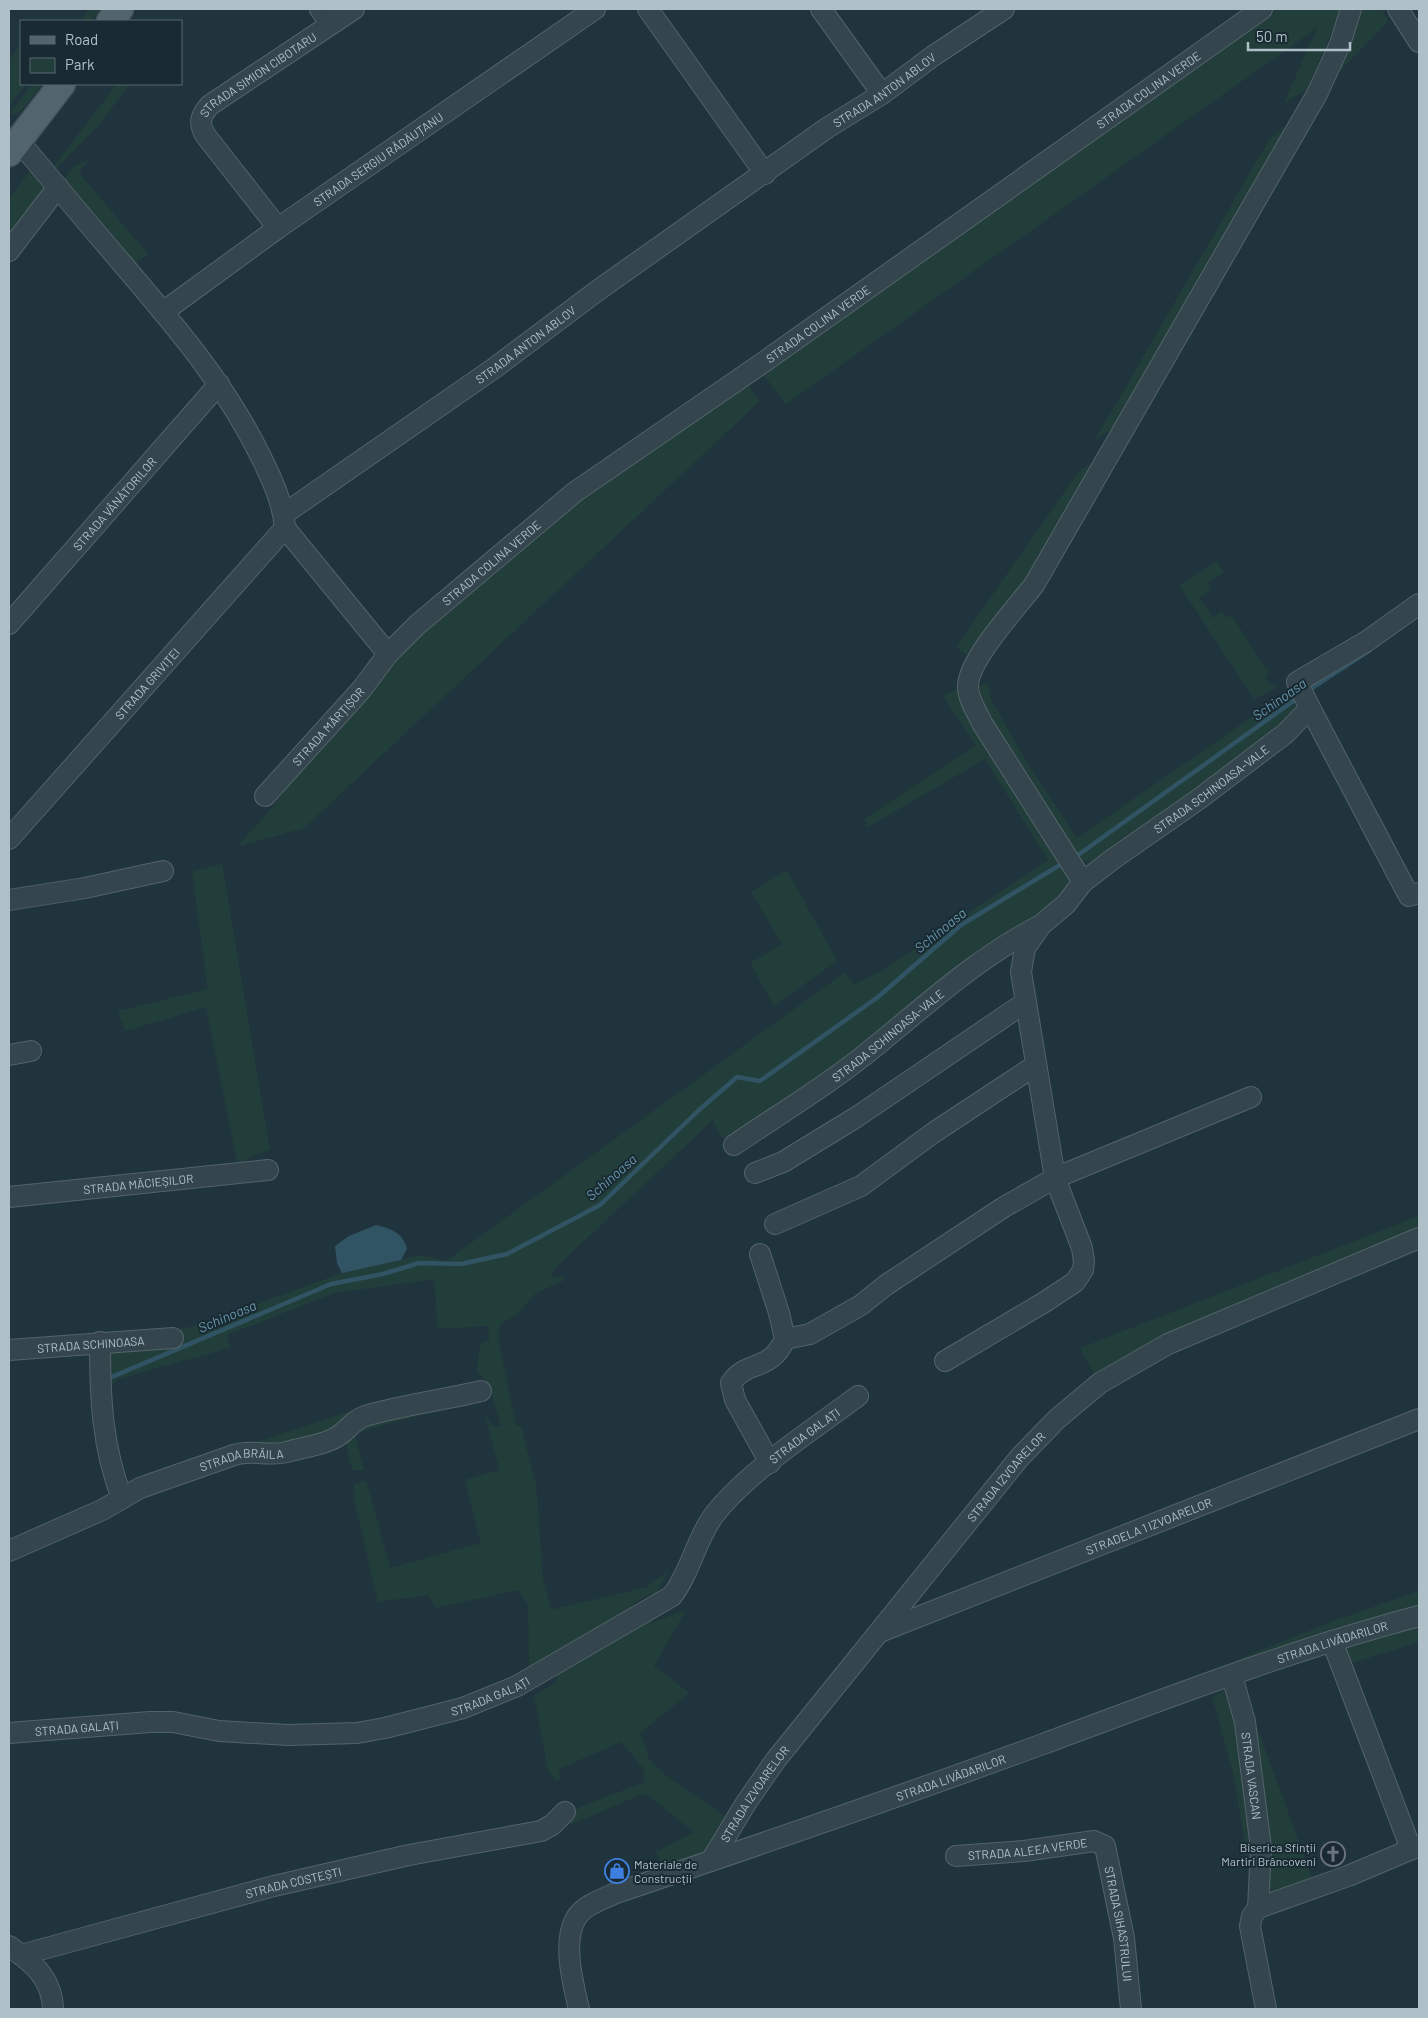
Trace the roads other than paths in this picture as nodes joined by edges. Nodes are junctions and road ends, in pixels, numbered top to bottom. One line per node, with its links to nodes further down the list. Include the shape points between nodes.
1 (120, 9): 11 (main road)
2 (354, 9): 10 (street, STRADA SIMION CIBOTARU)
3 (595, 9): 18 (street, STRADA SERGIU RĂDĂUȚANU)
4 (648, 9): 16 (street)
5 (821, 9): 14 (street)
6 (1004, 9): 14 (street, STRADA ANTON ABLOV)
7 (1262, 9): 25 (street, STRADA COLINA VERDE, via 575,492 431,613)
8 (1351, 9): 30 (street, via 1340,44 1307,111 1034,585 979,655 970,676 970,697 982,723)
9 (1398, 9): 12 (street)
10 (326, 17): 18 (street, STRADA SIMION CIBOTARU, via 210,105 200,120 206,136)
11 (111, 20)
12 (1419, 42)
13 (61, 85): 15 (main road)
14 (882, 94): 16 (street, STRADA ANTON ABLOV, via 827,128)
15 (14, 146): 17 (street)
16 (765, 174): 22 (street, STRADA ANTON ABLOV, via 654,250)
17 (58, 187): 19 (street); 20 (street)
18 (278, 228): 20 (street, STRADA SERGIU RĂDĂUȚANU)
19 (9, 252)
20 (164, 312): 21 (street)
21 (220, 384): 22 (street, via 271,478); 24 (street, STRADA VÂNĂTORILOR)
22 (285, 521): 25 (street); 28 (street, STRADA GRIVIȚEI)
23 (1419, 604): 26 (street, STRADA SCHINOASA-VALE, via 1367,641)
24 (9, 624)
25 (388, 654): 27 (street, STRADA MĂRȚIȘOR, via 361,690)
26 (1304, 696): 30 (street, STRADA SCHINOASA-VALE, via 1286,732); 31 (street, via 1410,896)
27 (266, 796)
28 (9, 839)
29 (163, 871): 32 (street)
30 (1083, 882): 33 (street, STRADA SCHINOASA-VALE, via 1066,904)
31 (1419, 893)
32 (9, 900)
33 (1041, 925): 34 (street, STRADA SCHINOASA-VALE, via 1025,948 1021,972); 39 (street, STRADA SCHINOASA-VALE, via 1009,942 937,993 860,1059)
34 (1026, 1002): 37 (street, STRADA SCHINOASA-VALE); 41 (street, via 855,1118 784,1162)
35 (31, 1051): 36 (street)
36 (9, 1055)
37 (1036, 1065): 42 (street, STRADA SCHINOASA-VALE); 44 (street, via 933,1133 861,1186)
38 (1251, 1097): 42 (street)
39 (734, 1145)
40 (268, 1170): 43 (street, STRADA MĂCIEȘILOR)
41 (755, 1173)
42 (1055, 1178): 48 (street, via 1004,1206 861,1305 810,1334); 51 (street, STRADA SCHINOASA-VALE, via 1082,1248 1083,1270 1075,1282)
43 (9, 1197)
44 (775, 1224)
45 (1419, 1238): 59 (street, STRADA IZVOARELOR, via 1168,1344 1100,1383 1057,1419 1020,1457)
46 (760, 1254): 48 (street)
47 (173, 1338): 49 (street, STRADA SCHINOASA)
48 (785, 1339): 55 (street, via 775,1357 746,1370 731,1383 735,1400)
49 (100, 1342): 50 (street, STRADA SCHINOASA); 56 (street, via 100,1402 104,1437)
50 (9, 1350)
51 (945, 1361)
52 (481, 1391): 56 (street, STRADA BRĂILA, via 365,1416 328,1440 283,1453 246,1451 234,1454 140,1488)
53 (858, 1396): 55 (street, STRADA GALAȚI)
54 (1419, 1419): 59 (street, STRADELA 1 IZVOARELOR)
55 (770, 1463): 62 (street, STRADA GALAȚI, via 713,1516 682,1583 672,1596 543,1673 464,1708 385,1728 322,1735 219,1731 173,1722)
56 (122, 1498): 57 (street, STRADA BRĂILA)
57 (9, 1551)
58 (1419, 1616): 60 (street, STRADA LIVĂDARILOR)
59 (878, 1633): 67 (street, STRADA IZVOARELOR, via 775,1761)
60 (1332, 1641): 61 (street, STRADA LIVĂDARILOR); 65 (street)
61 (1232, 1676): 67 (street, STRADA LIVĂDARILOR); 68 (street, STRADA VASCAN, via 1245,1722 1261,1848)
62 (9, 1733)
63 (564, 1812): 69 (street, STRADA COSTEȘTI, via 541,1831 408,1855)
64 (1100, 1842): 66 (street, STRADA ALEEA VERDE); 72 (street, STRADA SIHASTRULUI, via 1105,1846 1111,1868 1124,1938)
65 (1415, 1848): 68 (street)
66 (956, 1856)
67 (711, 1861): 71 (street, STRADA LIVĂDARILOR, via 616,1893 592,1904 577,1917 570,1934 570,1973)
68 (1258, 1908): 73 (street, via 1250,1926)
69 (15, 1950): 70 (street, STRADA COSTEȘTI, via 39,1970 48,1983)
70 (53, 2009)
71 (579, 2009)
72 (1131, 2009)
73 (1266, 2009)

